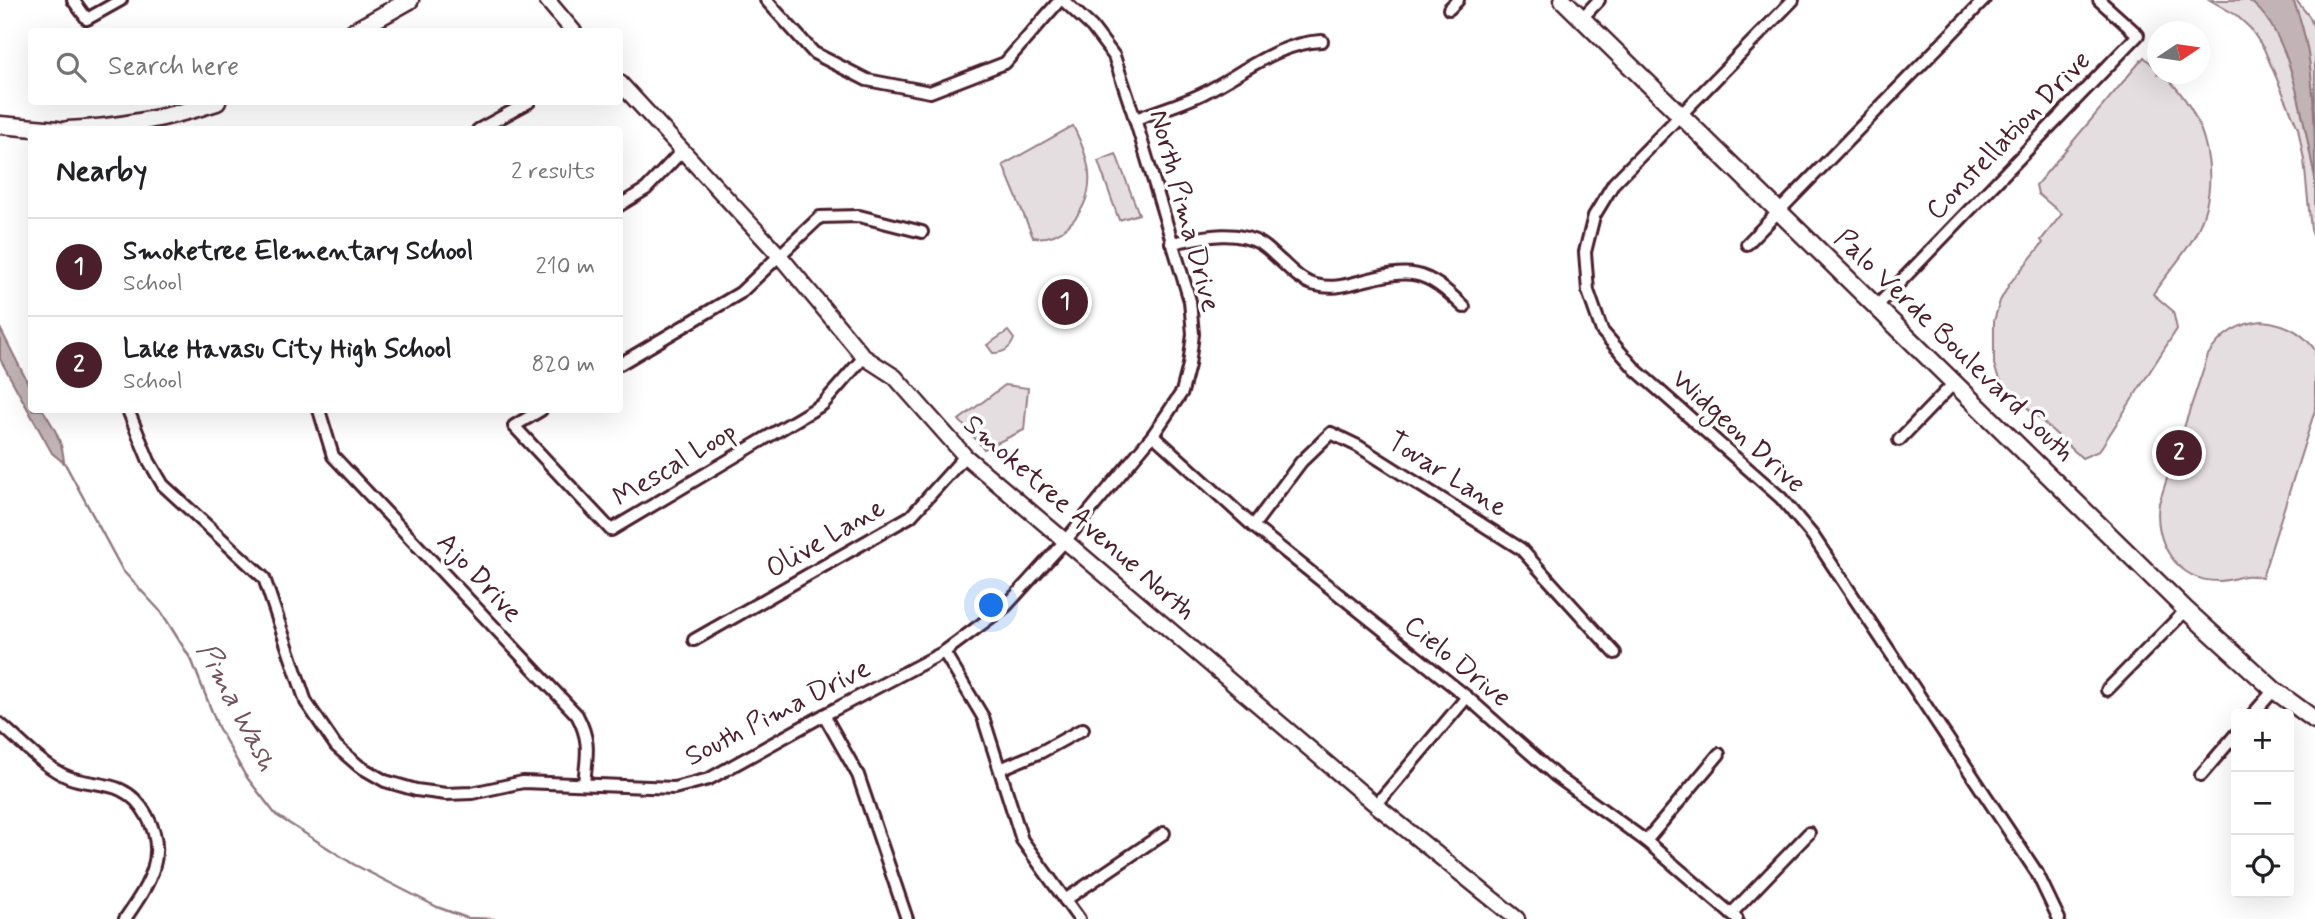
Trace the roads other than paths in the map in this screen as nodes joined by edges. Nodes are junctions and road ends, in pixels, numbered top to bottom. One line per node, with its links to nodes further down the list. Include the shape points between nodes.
1 (73, 0): 2 (street, via 87,19)
2 (121, 0)
3 (410, 0): 15 (main road)
4 (547, 0): 16 (street)
5 (766, 0): 6 (street, via 814,53 867,80 930,92 1004,63)
6 (1062, 0): 22 (street, North Pima Drive, via 1092,27 1114,56)
7 (1458, 0): 13 (street)
8 (1563, 0): 14 (main road, Palo Verde Boulevard South)
9 (1599, 0): 14 (street)
10 (1793, 0): 21 (street, Widgeon Drive)
11 (1983, 0): 29 (street)
12 (2099, 0): 35 (street, Constellation Drive, via 2138,35)
13 (1449, 9)
14 (1582, 19): 21 (main road, Palo Verde Boulevard South)
15 (360, 28)
16 (571, 28)
17 (1322, 41): 22 (street, via 1272,53 1202,94)
18 (623, 86): 27 (street, Smoketree Avenue North)
19 (206, 105): 24 (main road)
20 (524, 105): 25 (street)
21 (1680, 115): 29 (main road, Palo Verde Boulevard South); 74 (street, Widgeon Drive, via 1614,183 1594,216 1585,252 1588,291 1602,331 1636,370 1781,498 1813,536 2037,873)
22 (1135, 119): 31 (street, North Pima Drive)
23 (0, 125): 26 (main road)
24 (116, 126)
25 (485, 126)
26 (28, 127)
27 (682, 151): 28 (street, via 646,189); 33 (street, Smoketree Avenue North)
28 (623, 203)
29 (1779, 211): 32 (street); 35 (main road, Palo Verde Boulevard South)
30 (922, 232): 33 (street, via 859,216 820,217)
31 (1171, 243): 34 (street, via 1220,236 1246,239 1261,244 1312,285 1331,288 1412,273 1431,279); 42 (street, North Pima Drive, via 1190,301 1194,334 1182,393)
32 (1747, 244)
33 (779, 255): 36 (street, Smoketree Avenue North); 37 (street, via 740,293)
34 (1464, 307)
35 (1876, 307): 38 (main road, Palo Verde Boulevard South)
36 (864, 357): 41 (street, Mescal Loop, via 823,404 611,530 514,425); 44 (street, Smoketree Avenue North, via 895,377)
37 (623, 362)
38 (1954, 383): 43 (street); 47 (main road, Palo Verde Boulevard South)
39 (130, 413): 63 (street, South Pima Drive, via 163,485 264,578 306,702 322,729 359,766 385,781 432,793 472,793 523,782)
40 (320, 413): 63 (street, Ajo Drive, via 332,456 577,715 587,746)
41 (536, 413)
42 (1153, 435): 45 (street, Cielo Drive); 46 (street, North Pima Drive)
43 (1899, 440)
44 (965, 456): 46 (street, Smoketree Avenue North); 48 (street, Olive Lane, via 911,516)
45 (1253, 526): 50 (street, Tovar Lane, via 1301,462 1331,433 1521,549); 53 (street, Cielo Drive)
46 (1065, 541): 49 (street, South Pima Drive, via 1006,606); 64 (street, Smoketree Avenue North)
47 (2186, 610): 51 (street); 52 (main road, Palo Verde Boulevard South)
48 (694, 640)
49 (944, 652): 55 (street, South Pima Drive); 61 (street, via 983,717)
50 (1615, 653)
51 (2107, 690)
52 (2274, 690): 54 (street); 56 (main road, Palo Verde Boulevard South)
53 (1467, 696): 64 (street); 67 (street, Cielo Drive, via 1556,776)
54 (2257, 709)
55 (824, 715): 63 (street, South Pima Drive, via 692,785); 71 (street, via 858,775)
56 (2315, 720)
57 (0, 724): 70 (street, via 67,777 121,790 143,809 156,836 157,858)
58 (1083, 729): 61 (street)
59 (2231, 740): 62 (street)
60 (1719, 754): 67 (street)
61 (1000, 769): 68 (street, via 1022,839)
62 (2201, 775)
63 (584, 783)
64 (1376, 805): 73 (street, Smoketree Avenue North)
65 (1164, 833): 68 (street)
66 (1809, 833): 69 (street)
67 (1646, 841): 69 (street, Cielo Drive)
68 (1065, 900): 72 (street)
69 (1734, 917)
70 (125, 919)
71 (907, 919)
72 (1079, 919)
73 (1517, 919)
74 (2059, 919)

